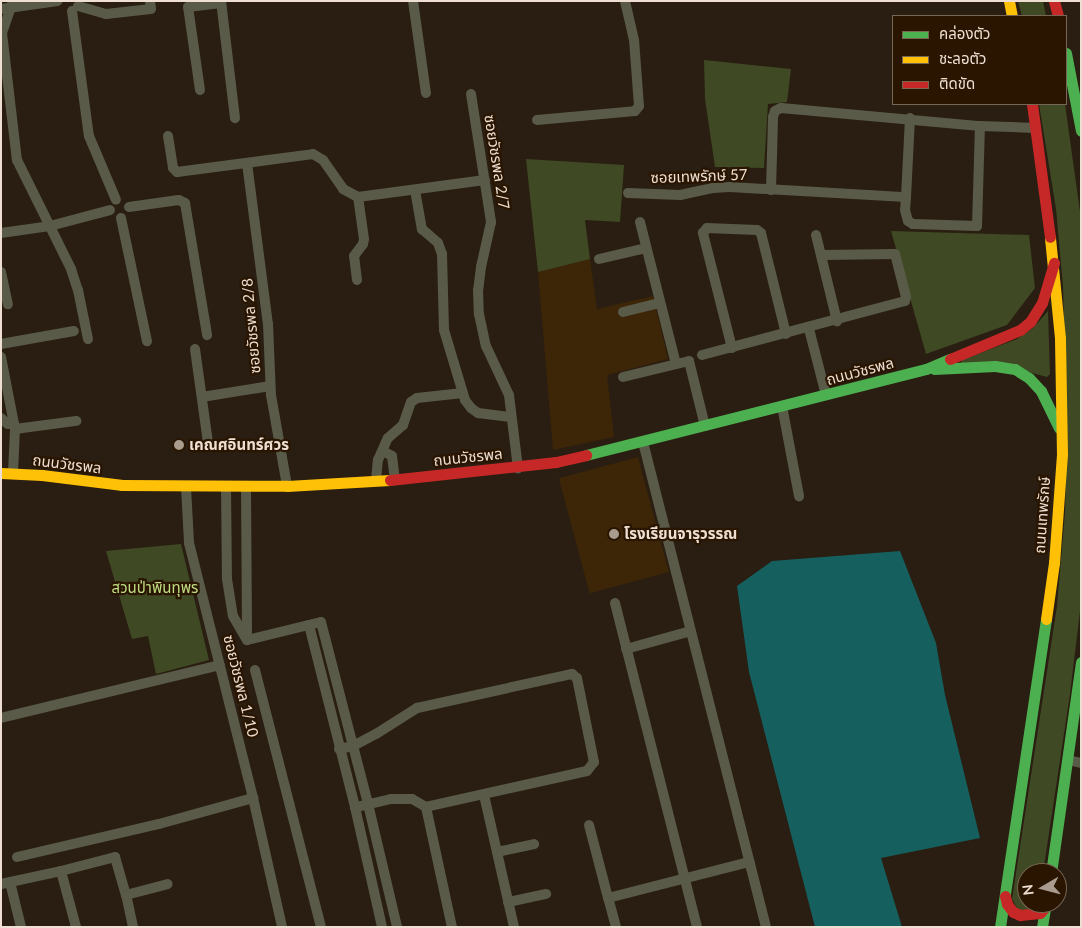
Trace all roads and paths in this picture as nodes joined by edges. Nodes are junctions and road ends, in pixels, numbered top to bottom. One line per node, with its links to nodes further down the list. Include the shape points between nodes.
1 (58, 1): 8 (street); 9 (street, via 65,10)
2 (150, 1): 9 (street, via 151,9 106,14)
3 (413, 1): 15 (street)
4 (625, 1): 20 (street, via 639,106 635,111)
5 (1009, 1): 11 (street)
6 (1054, 1): 12 (street)
7 (221, 2): 14 (street, via 188,7); 18 (street)
8 (13, 5): 10 (street); 37 (street, via 2,32 17,160)
9 (77, 6): 32 (street, via 89,136)
10 (1, 9)
11 (1012, 15)
12 (1058, 15)
13 (1067, 58): 23 (street)
14 (200, 90)
15 (426, 93)
16 (471, 94): 26 (street, ซอยวัชรพล 2/7)
17 (1032, 105): 22 (street, ถนนเทพรักษ์)
18 (236, 118)
19 (910, 118): 21 (street); 28 (street, via 794,109 775,111); 31 (street)
20 (537, 120)
21 (980, 126): 22 (street); 31 (street, via 977,226 913,224 908,221 905,210)
22 (1036, 128): 43 (street, ถนนเทพรักษ์)
23 (1081, 131)
24 (168, 136): 25 (street, via 173,168 177,172)
25 (247, 163): 30 (street, via 313,154 323,160 342,189); 64 (street, ซอยวัชรพล 2/8, via 268,324)
26 (484, 180): 27 (street); 69 (street, ซอยวัชรพล 2/7, via 491,222 481,274 479,314 486,346 509,395)
27 (416, 190): 30 (street); 65 (street, via 422,229 438,243 442,254 444,330)
28 (771, 190): 29 (street, ซอยเทพรักษ์ 57, via 712,188 680,196); 31 (street, ซอยเทพรักษ์ 57)
29 (628, 193)
30 (358, 197): 45 (street, via 364,239 364,244 354,256)
31 (906, 197)
32 (116, 200): 33 (street, via 125,201); 34 (street)
33 (129, 207): 35 (street); 53 (street, via 184,201)
34 (110, 210): 35 (street, via 114,217); 37 (street)
35 (121, 218): 55 (street)
36 (640, 222): 40 (street)
37 (50, 226): 38 (street); 54 (street, via 73,276)
38 (1, 233)
39 (816, 235): 41 (street)
40 (646, 248): 42 (street); 46 (street)
41 (822, 255): 49 (street); 49 (street, via 895,254 906,297 902,304)
42 (599, 259)
43 (1054, 263): 62 (street, ถนนวัชรพล, via 1042,304 1030,322 1020,330); 74 (street, ถนนเทพรักษ์, via 1060,338)
44 (1, 272): 47 (street)
45 (358, 280)
46 (660, 303): 48 (street); 61 (street)
47 (8, 304)
48 (623, 312)
49 (837, 321): 50 (street)
50 (809, 329): 52 (street); 66 (street)
51 (74, 331): 56 (street)
52 (786, 334): 57 (street); 57 (street, via 761,233 757,230 707,228 703,233)
53 (207, 335)
54 (88, 339)
55 (147, 341)
56 (1, 344)
57 (732, 348): 59 (street)
58 (195, 349): 67 (street)
59 (702, 356)
60 (1, 357): 72 (street)
61 (676, 364): 63 (street); 73 (street, via 689,361)
62 (926, 370): 66 (street, ถนนวัชรพล); 74 (street, ถนนวัชรพล, via 995,366 1015,369 1029,378 1041,392)
63 (623, 377)
64 (270, 386): 67 (street); 82 (street, ซอยวัชรพล 2/8)
65 (463, 393): 69 (street, via 466,403 476,412); 77 (street, via 413,400 407,408 403,425 388,438)
66 (826, 395): 68 (street, ถนนวัชรพล)
67 (202, 397): 76 (street)
68 (782, 406): 73 (street, ถนนวัชรพล); 86 (street)
69 (511, 417): 78 (street, ซอยวัชรพล 2/7)
70 (1, 418): 72 (street)
71 (76, 421): 72 (street)
72 (15, 426): 79 (street)
73 (705, 426): 75 (street, ถนนวัชรพล)
74 (1061, 431): 116 (street, ถนนเทพรักษ์, via 1054,563)
75 (644, 442): 78 (street, ถนนวัชรพล); 89 (street)
76 (208, 443)
77 (383, 451): 80 (street, via 392,456); 81 (street, via 376,464)
78 (518, 468): 80 (street, ถนนวัชรพล)
79 (7, 473): 83 (street, ถนนวัชรพล, via 122,486)
80 (394, 479): 81 (street, ถนนวัชรพล)
81 (376, 481): 82 (street, ถนนวัชรพล)
82 (287, 486): 85 (street, ถนนวัชรพล)
83 (186, 487): 84 (street, ถนนวัชรพล); 93 (street, ซอยวัชรพล 1/10, via 189,543)
84 (226, 487): 85 (street, ถนนวัชรพล); 90 (street, via 227,579 233,616)
85 (246, 487): 90 (street)
86 (799, 496)
87 (615, 603): 91 (street)
88 (309, 625): 90 (street); 96 (street, via 321,622); 97 (street)
89 (691, 631): 91 (street); 109 (street)
90 (247, 640)
91 (626, 649): 112 (street)
92 (1081, 662): 98 (street)
93 (220, 665): 95 (street); 101 (street, ซอยวัชรพล 1/10)
94 (255, 670): 126 (street)
95 (1, 718)
96 (353, 746): 97 (street); 100 (street, via 417,708 575,675 594,762 592,767 587,771); 102 (street)
97 (339, 749): 103 (street)
98 (1068, 760): 99 (street); 110 (street)
99 (1081, 763)
100 (484, 795): 104 (street); 107 (street)
101 (254, 798): 108 (street); 125 (street, ซอยวัชรพล 1/10)
102 (368, 804): 103 (street); 104 (street, via 412,799); 128 (street)
103 (355, 807): 127 (street)
104 (426, 807): 129 (street)
105 (590, 825): 118 (street)
106 (534, 844): 107 (street)
107 (497, 852): 119 (street)
108 (17, 857)
109 (749, 862): 112 (street); 133 (street)
110 (1053, 863)
111 (61, 871): 113 (street); 117 (street, via 115,857); 123 (street)
112 (683, 878): 118 (street); 132 (street)
113 (6, 883): 122 (street)
114 (168, 884): 117 (street)
115 (546, 894): 119 (street)
116 (1005, 894): 120 (street, via 1013,912 1020,915); 134 (street, ถนนเทพรักษ์)
117 (126, 895): 124 (street)
118 (608, 898): 131 (street)
119 (508, 902): 130 (street)
120 (1033, 913)
121 (1045, 913): 135 (street)
122 (21, 927)
123 (76, 927)
124 (133, 927)
125 (282, 927)
126 (321, 927)
127 (382, 927)
128 (397, 927)
129 (452, 927)
130 (514, 927)
131 (616, 927)
132 (697, 927)
133 (766, 927)
134 (1000, 927)
135 (1042, 927)

